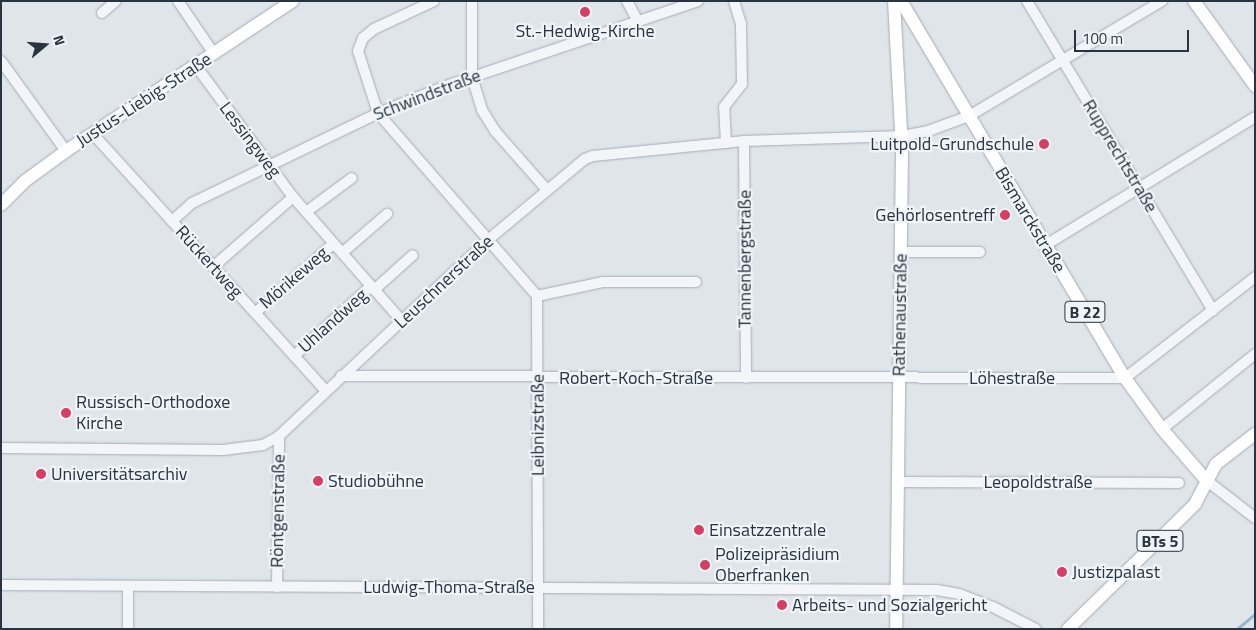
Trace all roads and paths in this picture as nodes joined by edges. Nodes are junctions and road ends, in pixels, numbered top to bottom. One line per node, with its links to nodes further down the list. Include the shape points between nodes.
1 (116, 1): 15 (street)
2 (178, 1): 20 (street)
3 (293, 1): 20 (main road, Justus-Liebig-Straße)
4 (434, 1): 26 (street, via 381,25 360,43 360,61)
5 (472, 1): 24 (street)
6 (627, 1): 16 (street)
7 (698, 1): 16 (street, Schwindstraße)
8 (734, 1): 32 (street, via 740,24 742,84 724,107)
9 (894, 1): 19 (main road, Rathenaustraße)
10 (900, 1): 18 (main road, Bismarckstraße / B 22)
11 (1028, 1): 22 (street, Rupprechtstraße)
12 (1162, 1): 22 (street, Leuschnerstraße)
13 (1194, 1): 17 (main road)
14 (1202, 1): 17 (street)
15 (102, 13)
16 (637, 20): 24 (street, Schwindstraße)
17 (1215, 28): 25 (main road)
18 (921, 36): 19 (main road, via 912,33); 27 (main road, Bismarckstraße / B 22)
19 (897, 43): 30 (main road, Rathenaustraße)
20 (214, 54): 23 (main road, Justus-Liebig-Straße)
21 (1, 61): 33 (street)
22 (1064, 62): 27 (street, Leuschnerstraße); 36 (street, Rupprechtstraße)
23 (196, 66): 29 (main road, Justus-Liebig-Straße); 34 (street, Lessingweg)
24 (472, 77): 26 (street, Schwindstraße); 37 (street, via 482,110 495,131)
25 (1255, 86)
26 (378, 112): 34 (street, Schwindstraße); 43 (street)
27 (969, 116): 30 (street, Leuschnerstraße); 45 (main road, Bismarckstraße / B 22)
28 (1255, 117): 36 (street)
29 (93, 134): 33 (main road, Justus-Liebig-Straße); 42 (street, Rückertweg)
30 (902, 136): 31 (street, Leuschnerstraße); 46 (main road, Rathenaustraße)
31 (744, 141): 32 (street, Leuschnerstraße); 63 (street, Tannenbergstraße)
32 (726, 143): 37 (street, Leuschnerstraße, via 593,156)
33 (66, 151): 39 (main road, Justus-Liebig-Straße, via 25,181)
34 (269, 165): 38 (street, Lessingweg); 42 (street, Schwindstraße, via 192,203)
35 (352, 178): 40 (street)
36 (1140, 188): 45 (street); 55 (street, Rupprechtstraße)
37 (547, 190): 43 (street, Leuschnerstraße)
38 (293, 197): 40 (street, Lessingweg); 50 (street)
39 (1, 205)
40 (306, 212): 44 (street, Lessingweg)
41 (387, 214): 48 (street)
42 (172, 221): 50 (street, Rückertweg)
43 (488, 240): 54 (street); 57 (street, Leuschnerstraße)
44 (333, 244): 48 (street, Lessingweg); 56 (street, Mörikeweg)
45 (1044, 246): 65 (main road, Bismarckstraße / B 22)
46 (900, 252): 47 (street); 64 (main road, Rathenaustraße)
47 (980, 252)
48 (342, 253): 53 (street, Lessingweg)
49 (413, 255): 53 (street)
50 (213, 267): 56 (street, Rückertweg)
51 (1255, 277): 55 (street)
52 (696, 282): 54 (street, via 604,282)
53 (373, 288): 57 (street, Lessingweg); 59 (street, Uhlandweg)
54 (537, 296): 66 (street, Leibnizstraße)
55 (1213, 310): 65 (street)
56 (254, 313): 59 (street, Rückertweg)
57 (402, 320): 60 (street, Leuschnerstraße)
58 (1255, 354): 68 (street)
59 (294, 356): 67 (street, Rückertweg)
60 (358, 361): 61 (street, Leuschnerstraße); 62 (street)
61 (341, 376): 62 (street, Robert-Koch-Straße); 67 (street, Leuschnerstraße)
62 (373, 376): 66 (street, Robert-Koch-Straße)
63 (746, 378): 64 (street, Robert-Koch-Straße); 66 (street, Robert-Koch-Straße)
64 (899, 378): 65 (street, Löhestraße); 73 (main road, Rathenaustraße)
65 (1125, 378): 68 (main road, Bismarckstraße / B 22)
66 (538, 379): 79 (street, Leibnizstraße)
67 (325, 390): 70 (street, Leuschnerstraße)
68 (1162, 429): 72 (main road, Bismarckstraße / B 22)
69 (1255, 434): 72 (main road, via 1216,464)
70 (279, 436): 71 (street, Leuschnerstraße, via 245,450); 78 (street, Röntgenstraße)
71 (1, 448)
72 (1206, 480): 75 (street); 85 (main road, BTs 5, via 1195,504)
73 (898, 482): 74 (street, Leopoldstraße); 80 (main road, Rathenaustraße)
74 (1179, 483)
75 (1255, 518)
76 (1, 585): 77 (street, Ludwig-Thoma-Straße)
77 (128, 587): 78 (street, Ludwig-Thoma-Straße); 81 (street)
78 (277, 587): 79 (street, Ludwig-Thoma-Straße)
79 (538, 588): 80 (street, Ludwig-Thoma-Straße); 82 (street, Leibnizstraße)
80 (896, 589): 83 (main road, Rathenaustraße); 84 (street, Ludwig-Thoma-Straße, via 959,594 1018,618)
81 (128, 629)
82 (538, 629)
83 (896, 629)
84 (1036, 629)
85 (1068, 629)

